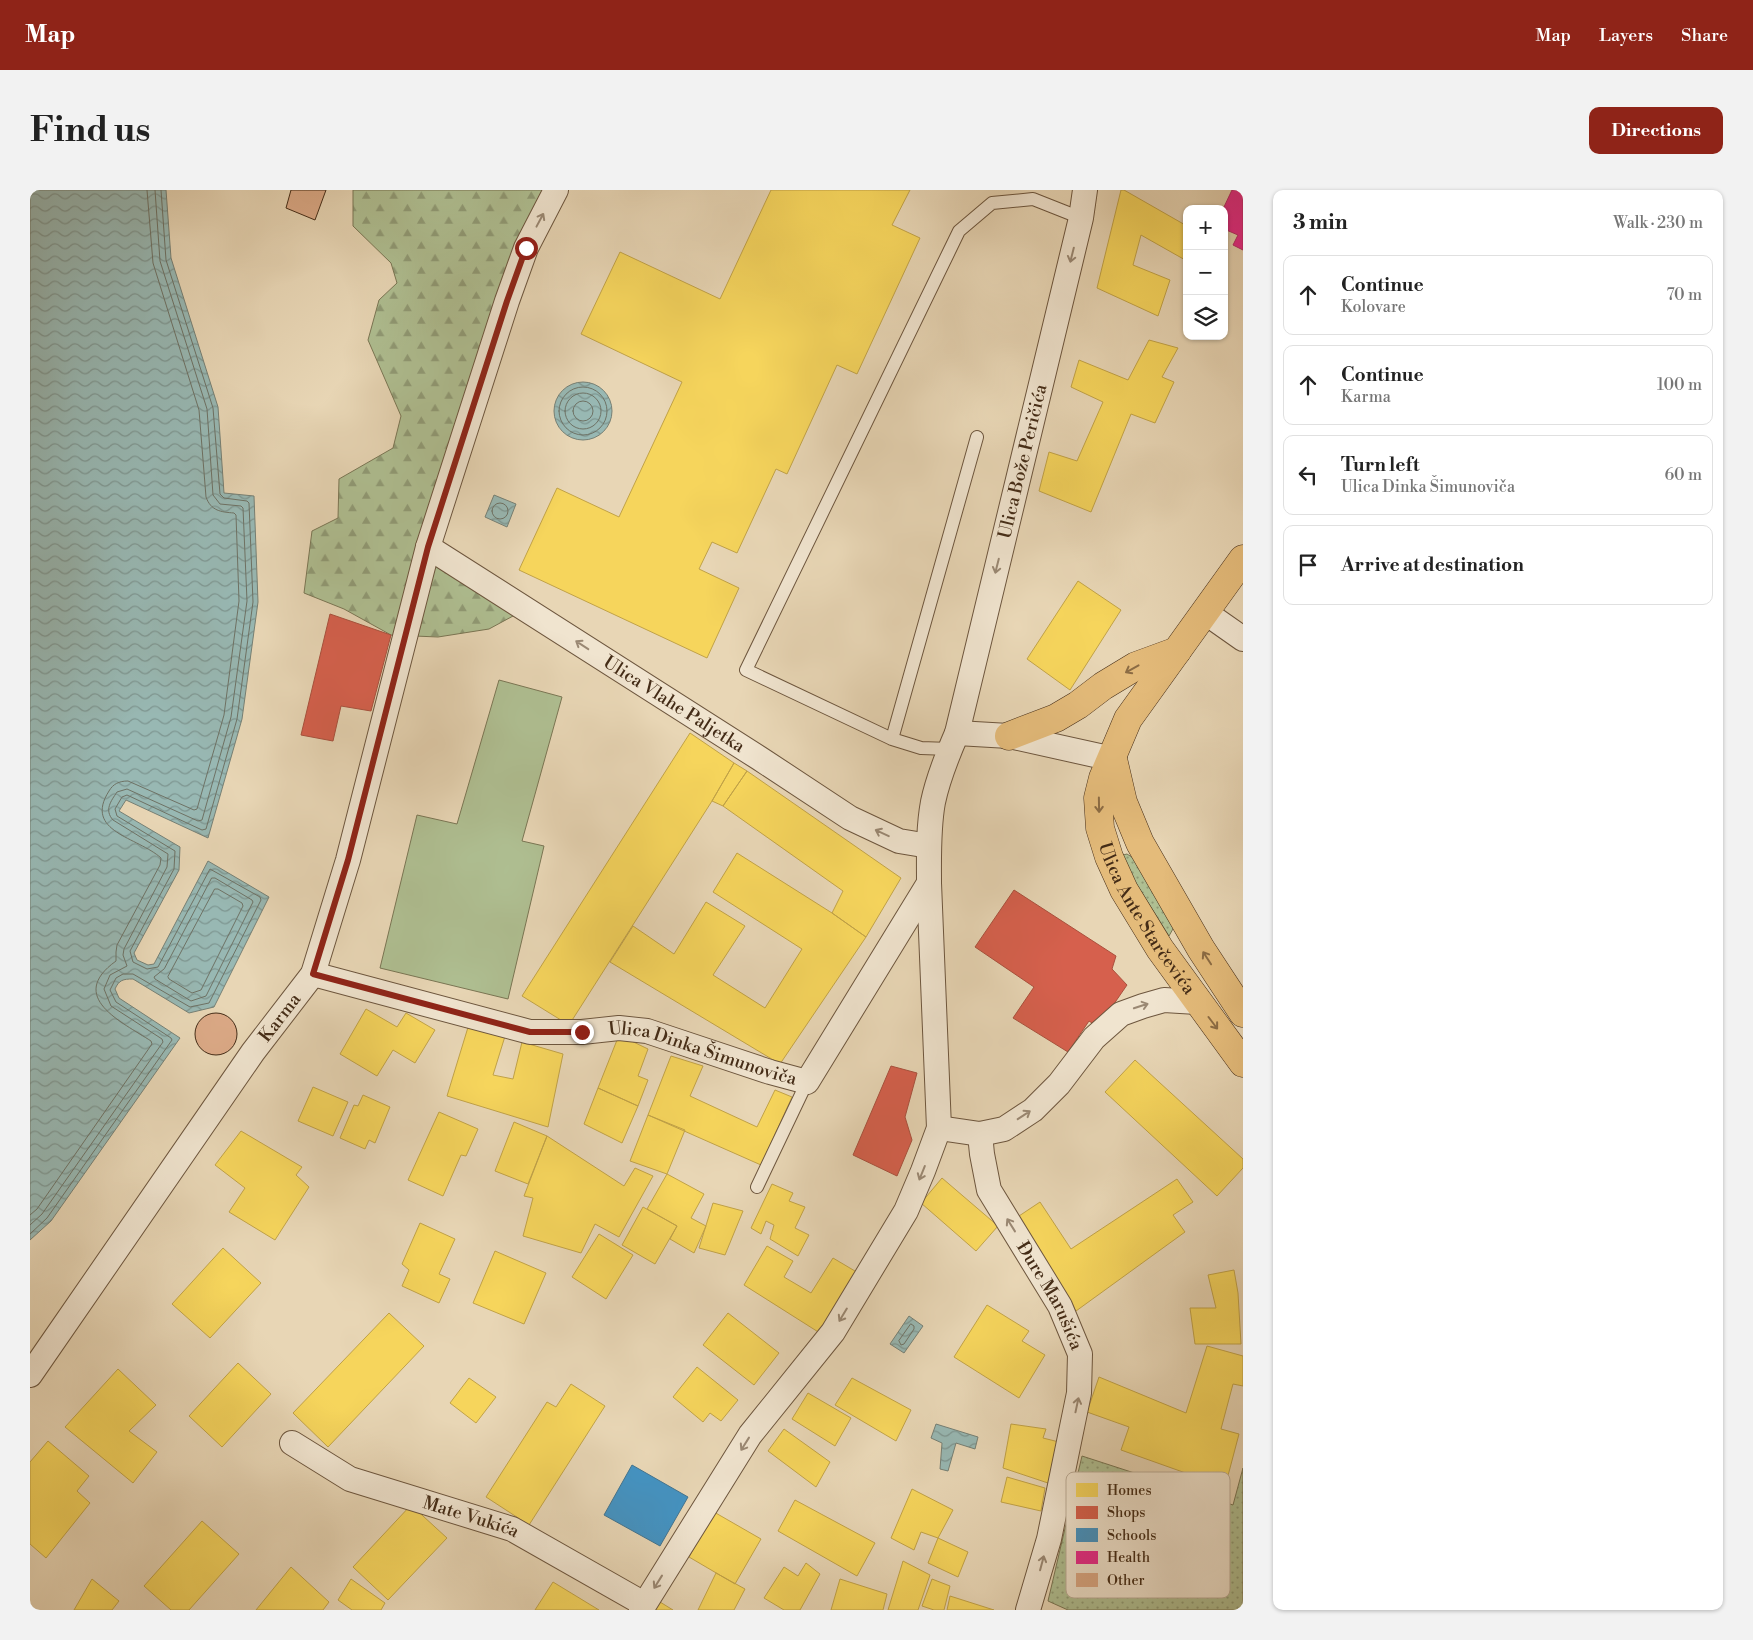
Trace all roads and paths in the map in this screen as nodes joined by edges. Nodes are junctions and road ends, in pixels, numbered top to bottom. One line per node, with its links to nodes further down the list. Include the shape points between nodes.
1 (556, 190): 5 (street, Karma, one-way to 1, via 526,248)
2 (1084, 190): 3 (street, Ulica Bože Peričića)
3 (1081, 218): 11 (lane, via 1033,199 992,204 959,231 746,670); 12 (street, Ulica Bože Peričića, one-way to 12)
4 (977, 437): 11 (lane)
5 (428, 547): 14 (street, Ulica Vlahe Paljetka, one-way to 5, via 899,841 850,818); 16 (street, Karma, via 348,860)
6 (1243, 559): 7 (main road, Ulica Ante Starčevića)
7 (1206, 612): 8 (street); 9 (main road, Ulica Ante Starčevića)
8 (1243, 639)
9 (1178, 651): 10 (main road, one-way to 10, via 1136,666 1056,718); 13 (main road, Ulica Ante Starčevića, via 1128,719)
10 (1010, 736): 12 (street); 13 (street)
11 (892, 738): 12 (lane, via 921,748)
12 (954, 741): 14 (street, Ulica Bože Peričića, via 941,772 933,804)
13 (1112, 758): 17 (main road, Ulica Ante Starčevića, one-way to 17, via 1098,798 1100,828 1109,857 1129,898); 18 (main road, Ulica Ante Starčevića, one-way to 13, via 1200,949 1140,843 1123,802)
14 (929, 846): 15 (street, Ulica Bože Peričića)
15 (929, 884): 20 (street, Ulica Dinka Šimunoviča); 21 (street, Ulica Bože Peričića)
16 (313, 974): 20 (street, Ulica Dinka Šimunoviča, via 530,1032 619,1028 646,1031); 24 (street, Karma, via 253,1052)
17 (1197, 1002): 19 (main road, Ulica Ante Starčevića, one-way to 19); 22 (street, one-way to 17, via 1004,1128 1033,1110 1059,1084 1094,1038 1121,1014 1164,1000)
18 (1243, 1013)
19 (1243, 1063)
20 (807, 1082): 23 (lane)
21 (939, 1128): 22 (street); 26 (street, one-way to 26, via 906,1211 833,1332 750,1435)
22 (980, 1134): 27 (street, Đure Marušića, one-way to 22, via 1049,1539 1079,1393 1080,1354 1060,1306 989,1190)
23 (757, 1187)
24 (30, 1375)
25 (292, 1443): 26 (street, Mate Vukića, via 350,1479 512,1529)
26 (643, 1607)
27 (1028, 1610)

